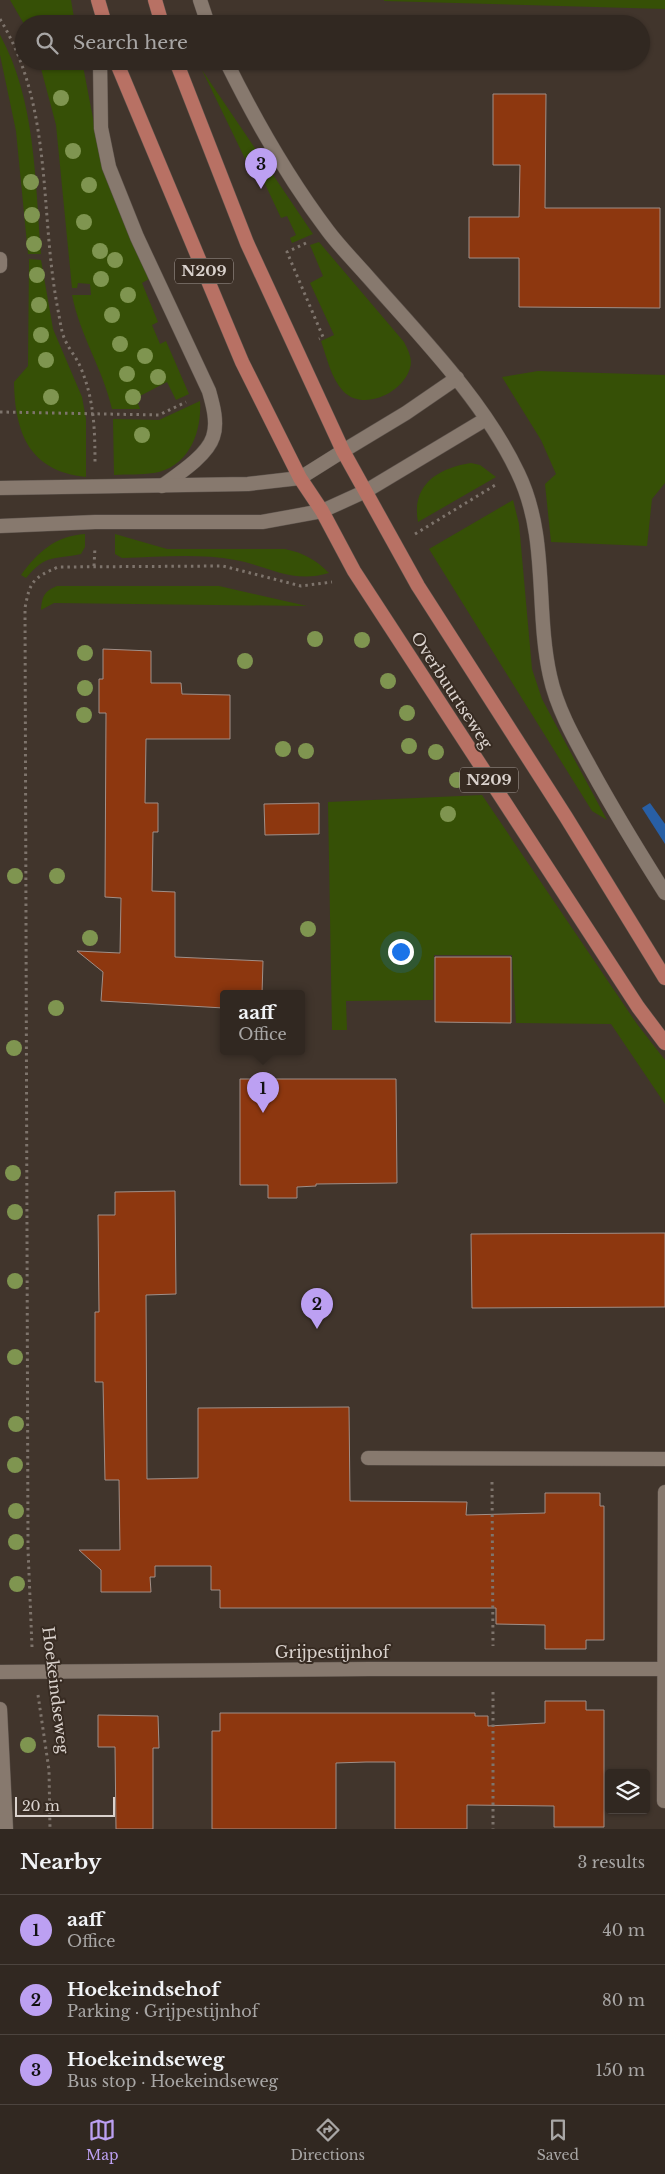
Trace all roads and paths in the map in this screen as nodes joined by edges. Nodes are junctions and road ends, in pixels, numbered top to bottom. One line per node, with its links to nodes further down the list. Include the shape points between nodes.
1 (155, 0): 6 (main road)
2 (200, 0): 7 (street)
3 (98, 2): 4 (street); 5 (main road)
4 (99, 15)
5 (102, 15)
6 (159, 15)
7 (205, 15)
8 (0, 19): 9 (path)
9 (15, 46)
10 (25, 70): 20 (path, via 43,152 51,266 58,310 65,340 80,366 95,414)
11 (100, 70): 25 (street, via 101,128 109,167 137,237 209,391 214,412 213,438 198,458)
12 (120, 70): 24 (main road, N209, via 242,362)
13 (180, 70): 22 (main road, N209, via 247,242)
14 (231, 70): 15 (street, via 284,168)
15 (328, 232): 18 (path, via 287,252); 19 (street)
16 (0, 259): 17 (street)
17 (0, 266)
18 (324, 337)
19 (457, 378): 21 (street); 22 (street)
20 (0, 412)
21 (486, 419): 23 (street); 27 (street)
22 (343, 451): 24 (street); 27 (main road, Overbuurtseweg / N209)
23 (518, 472): 30 (path); 32 (street, via 531,506 536,532 550,678 571,733 618,818)
24 (300, 478): 25 (street, via 248,484); 28 (main road, Overbuurtseweg / N209)
25 (162, 486): 26 (street)
26 (0, 488)
27 (366, 491): 28 (street); 30 (main road, Overbuurtseweg / N209)
28 (322, 511): 29 (street, via 262,522 95,522); 31 (main road, Overbuurtseweg / N209)
29 (0, 526)
30 (396, 547): 33 (main road, Overbuurtseweg / N209)
31 (354, 572): 34 (main road, Overbuurtseweg / N209, via 638,1007); 39 (path, Hoekeindseweg, via 328,584 301,586 222,566 58,567 38,576 29,587 25,608 28,1549)
32 (665, 893)
33 (665, 978)
34 (665, 1043)
35 (368, 1458): 36 (street)
36 (665, 1458)
37 (665, 1492): 38 (street)
38 (664, 1669): 39 (street, Grijpestijnhof); 42 (street)
39 (35, 1671): 40 (street, Grijpestijnhof); 44 (path, Hoekeindseweg, via 49,1770)
40 (0, 1672)
41 (0, 1708): 43 (street)
42 (664, 1801)
43 (6, 1829)
44 (50, 1829)

